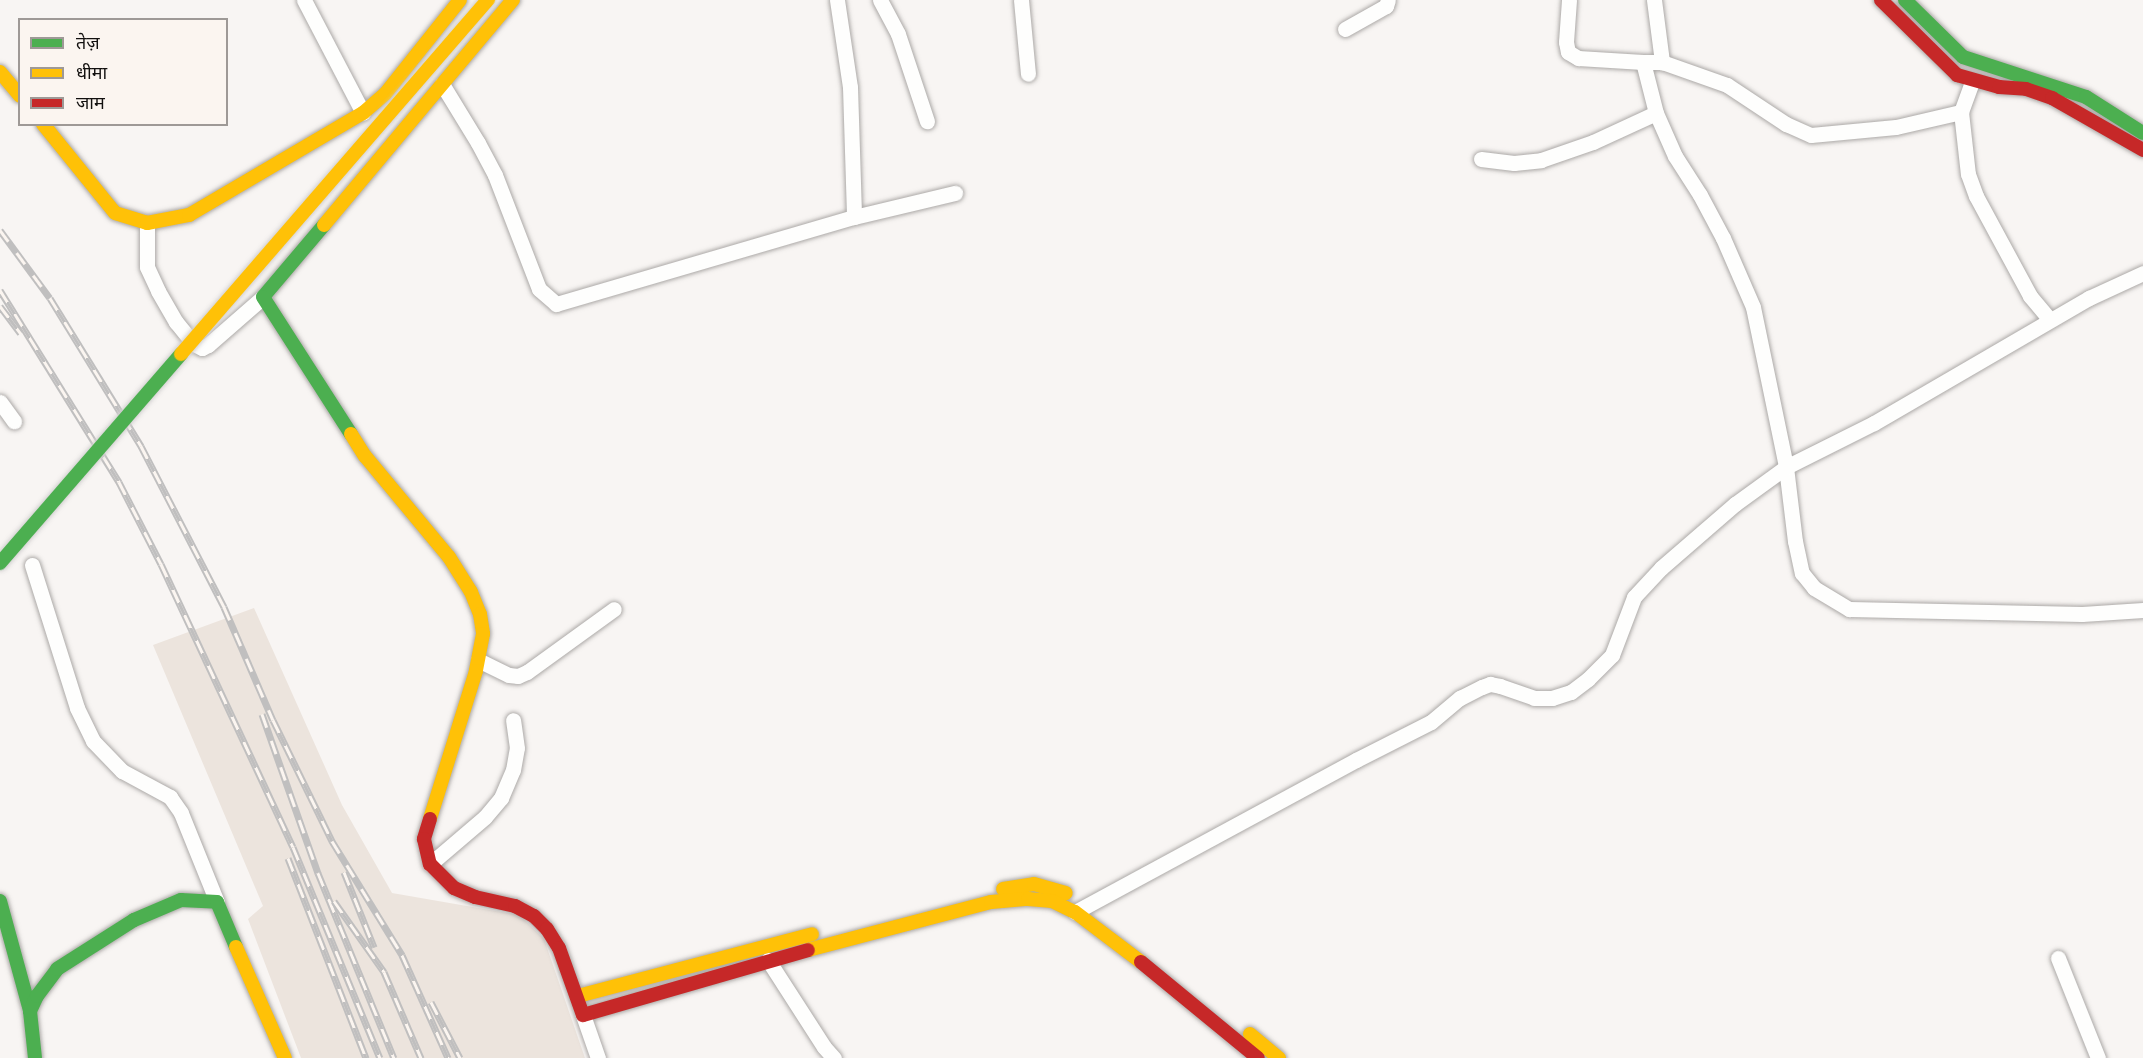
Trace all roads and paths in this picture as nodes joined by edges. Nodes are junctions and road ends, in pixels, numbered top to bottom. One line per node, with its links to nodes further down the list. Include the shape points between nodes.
1 (304, 0): 22 (street)
2 (460, 0): 22 (street, via 399,77)
3 (488, 0): 38 (street, bridge)
4 (513, 0): 19 (street)
5 (837, 0): 30 (street, via 850,87)
6 (880, 0): 24 (street, via 898,34)
7 (1021, 0): 17 (street)
8 (1388, 0): 13 (street, via 1386,6)
9 (1569, 0): 14 (street, via 1568,52 1578,58)
10 (1654, 0): 15 (street)
11 (1881, 0): 18 (street, via 1957,75)
12 (1905, 0): 26 (street, via 1963,57 2086,97)
13 (1345, 29)
14 (1643, 62): 15 (street); 23 (street)
15 (1662, 62): 21 (street, via 1727,85 1786,124 1811,135 1896,127)
16 (0, 72): 20 (street)
17 (1028, 74)
18 (1972, 81): 21 (street); 27 (street, via 2026,89 2052,98)
19 (442, 84): 30 (street, via 495,176 539,289 556,304); 33 (street)
20 (18, 94)
21 (1961, 112): 34 (street, via 1968,174 1976,196 2030,296)
22 (363, 113): 31 (street, via 189,215)
23 (1656, 113): 28 (street, via 1593,142 1541,160 1514,163); 37 (street, via 1675,156 1723,238 1753,307)
24 (927, 121)
25 (45, 126): 31 (street, via 115,213)
26 (2143, 133)
27 (2143, 150)
28 (1481, 159)
29 (955, 193): 30 (street)
30 (854, 217)
31 (147, 223): 33 (street, via 147,267 176,322 194,344 202,348 208,345)
32 (2143, 273): 34 (street)
33 (263, 297): 42 (street, via 365,456 449,557 471,592 483,634)
34 (2050, 320): 37 (street, via 1874,423)
35 (0, 402): 36 (street)
36 (14, 421)
37 (1786, 467): 41 (street, via 1802,573 1814,588 1849,609 2082,614); 47 (street, via 1661,568 1634,597 1612,655 1570,692 1534,698 1500,686 1482,687 1460,698 1431,722)
38 (0, 563)
39 (32, 565): 46 (street, via 76,708 93,741 122,771 170,797)
40 (614, 609): 42 (street, via 518,676)
41 (2143, 610)
42 (478, 660): 44 (street, via 424,839)
43 (513, 720): 44 (street, via 517,748 501,798 485,817)
44 (430, 864): 52 (street, via 454,888 515,906 534,916 560,948)
45 (0, 901): 53 (street)
46 (217, 902): 53 (street, via 181,900 134,920 57,969); 56 (street)
47 (1082, 909): 48 (street); 51 (street, via 1028,899 991,902); 52 (street, via 1064,892 1034,884 1009,887 774,943); 59 (street)
48 (1103, 915)
49 (1119, 927): 60 (street)
50 (2058, 958): 61 (street)
51 (768, 960): 54 (street); 58 (street)
52 (578, 996): 54 (street)
53 (30, 1011): 55 (street)
54 (583, 1015): 57 (street)
55 (35, 1058)
56 (285, 1058)
57 (598, 1058)
58 (834, 1058)
59 (1258, 1058)
60 (1279, 1058)
61 (2098, 1058)

